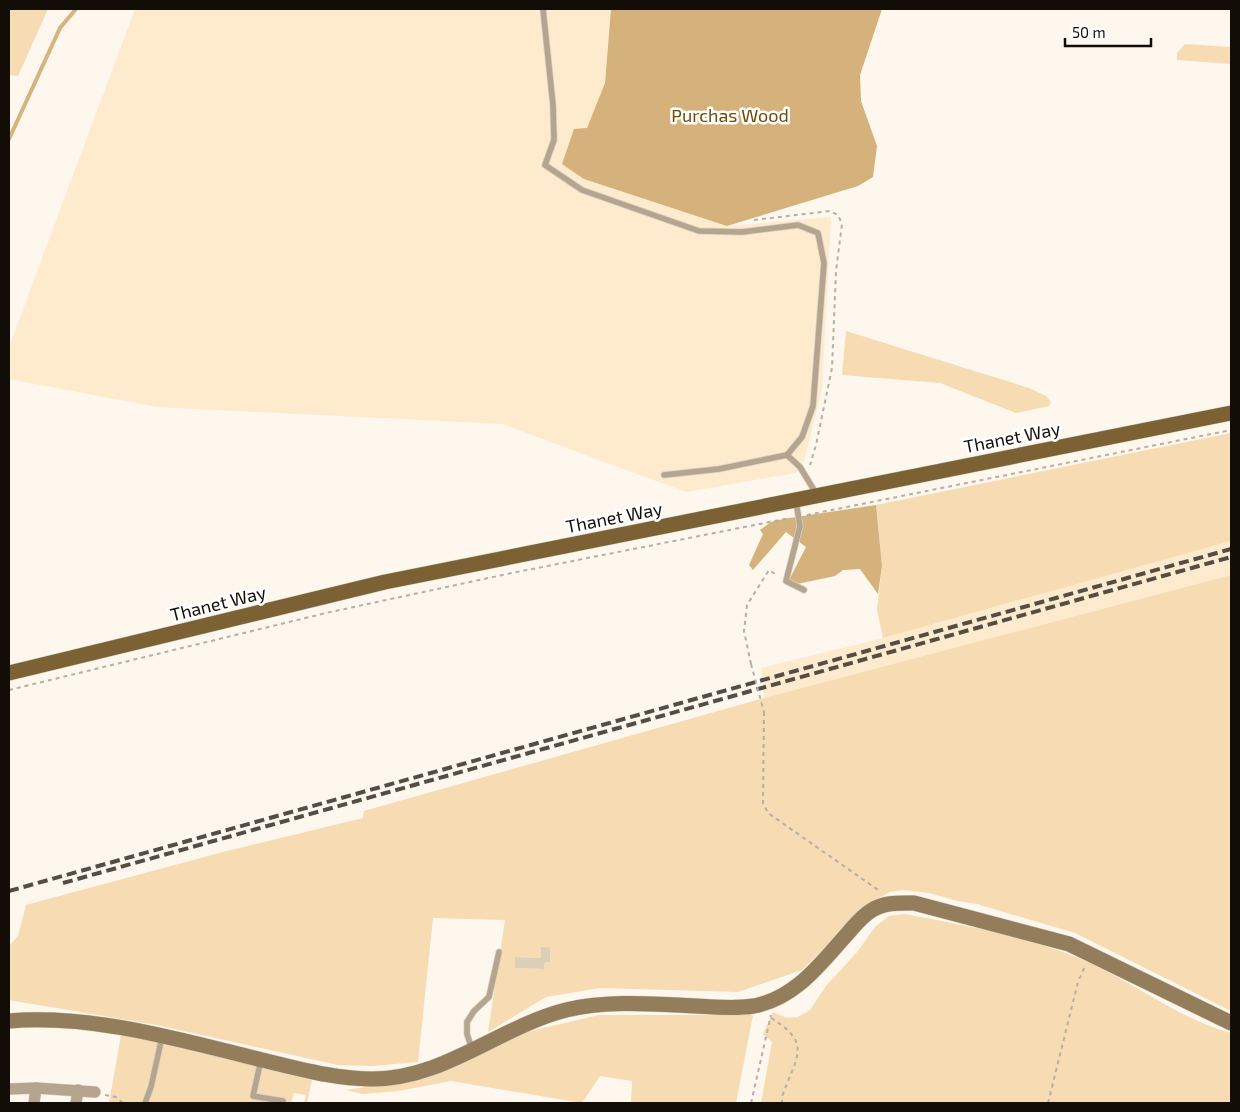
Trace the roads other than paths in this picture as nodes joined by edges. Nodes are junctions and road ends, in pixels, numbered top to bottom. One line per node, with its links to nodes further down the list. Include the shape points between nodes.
1 (543, 9): 3 (lane, via 554,140 546,165 582,190 699,231 742,232 798,225 818,233 824,263 813,406 802,437)
2 (1231, 413): 5 (main road, Thanet Way)
3 (787, 455): 4 (lane, via 719,469); 5 (lane, via 800,467)
4 (664, 474)
5 (817, 495): 6 (main road, Thanet Way)
6 (795, 499): 7 (lane, via 800,526 786,581); 8 (main road, Thanet Way, via 385,582)
7 (804, 590)
8 (9, 673)
9 (499, 952): 13 (lane, via 489,997 467,1022)
10 (9, 1021): 12 (main road, via 53,1020)
11 (1231, 1023): 13 (main road, via 1069,944 914,903 894,903 873,909 862,917 792,991 770,1002 733,1007 585,1006 530,1023)
12 (162, 1037): 14 (main road); 22 (lane)
13 (472, 1051): 14 (main road, via 415,1073 371,1079 314,1072)
14 (261, 1060): 19 (lane, via 253,1096)
15 (36, 1088): 16 (street); 17 (street); 20 (street)
16 (9, 1089)
17 (78, 1090): 18 (street); 21 (street)
18 (95, 1092)
19 (283, 1101)
20 (34, 1103)
21 (76, 1103)
22 (145, 1103)

